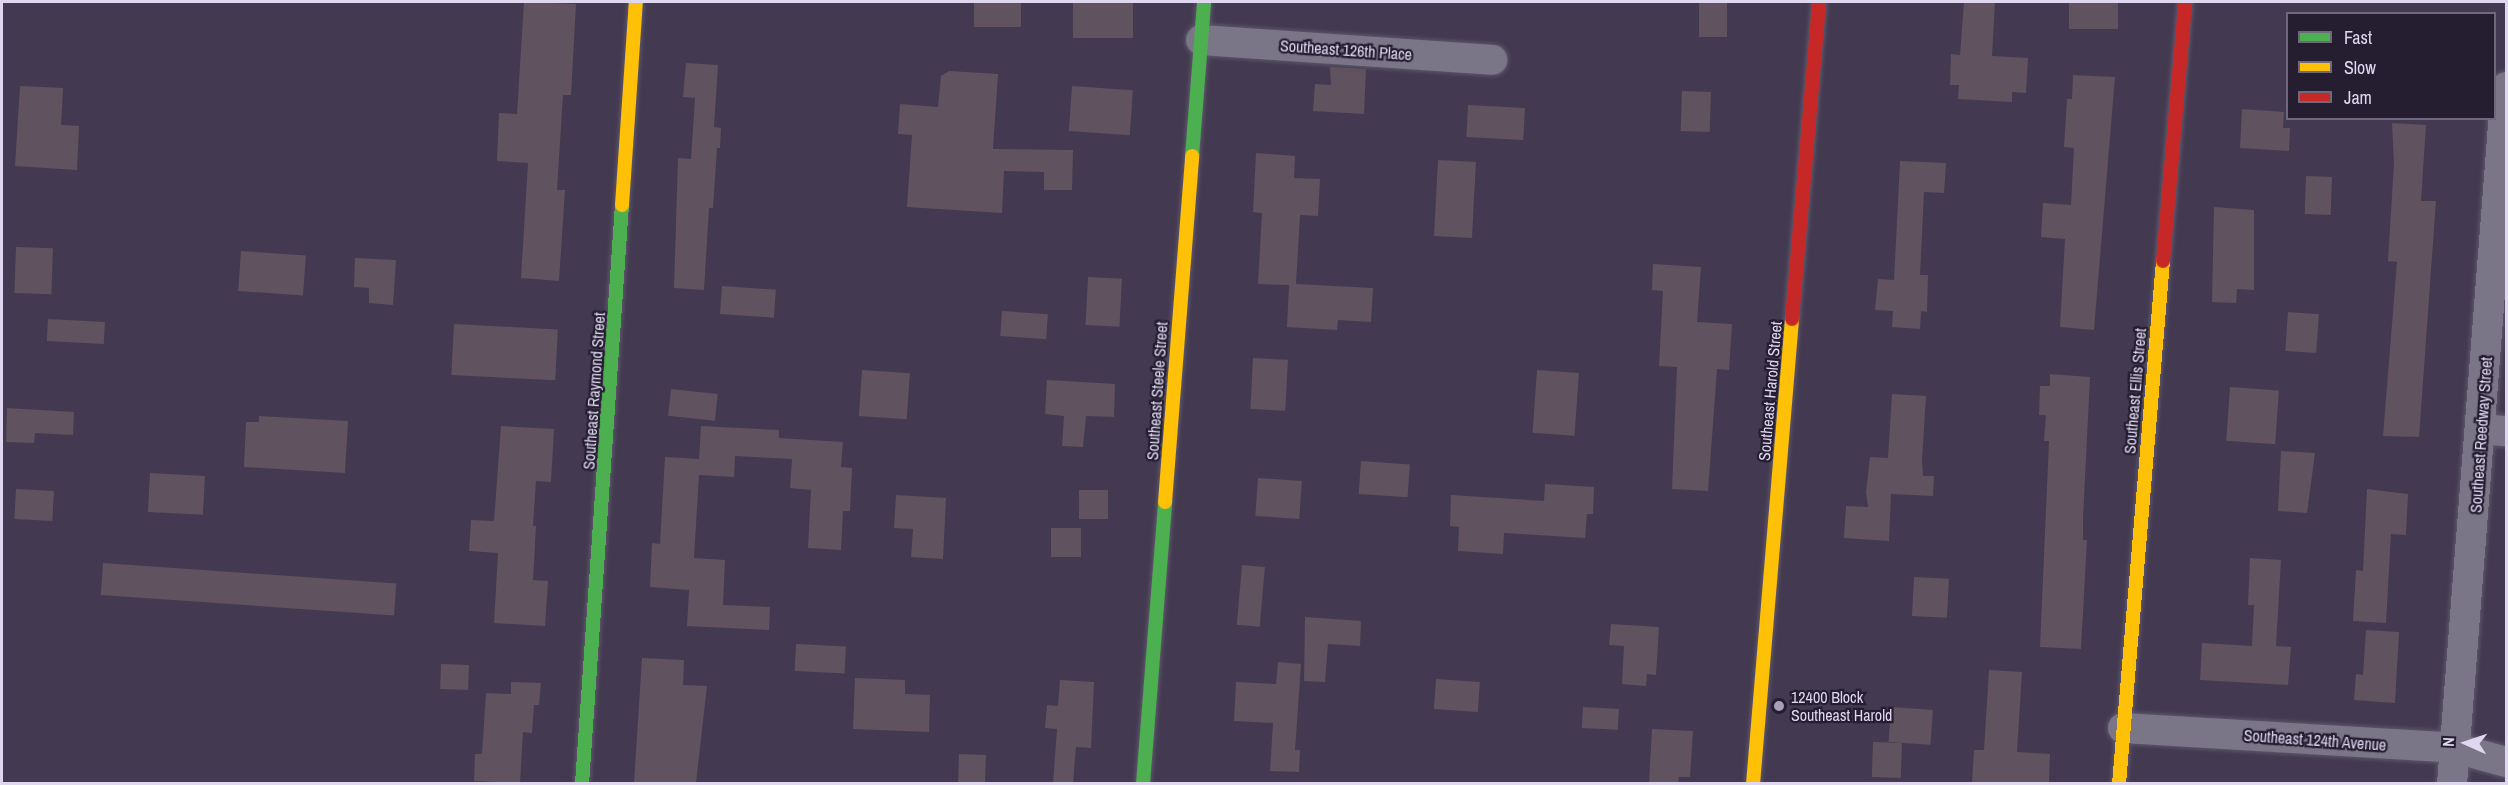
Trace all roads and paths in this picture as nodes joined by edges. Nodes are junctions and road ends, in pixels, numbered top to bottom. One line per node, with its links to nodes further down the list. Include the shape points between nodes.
1 (636, 2): 12 (street, Southeast Raymond Street)
2 (1204, 2): 5 (street, Southeast Steele Street)
3 (1819, 2): 14 (street, Southeast Harold Street)
4 (2185, 2): 9 (street, Southeast Ellis Street)
5 (1201, 39): 6 (street, Southeast 126th Place); 13 (street, Southeast Steele Street)
6 (1492, 60)
7 (2506, 87): 8 (street, Southeast Reedway Street)
8 (2494, 430): 10 (street, Southeast Reedway Street)
9 (2123, 728): 10 (street, Southeast 124th Avenue); 15 (street, Southeast Ellis Street)
10 (2455, 748): 11 (street, Southeast 124th Avenue); 16 (street, Southeast Reedway Street)
11 (2506, 762)
12 (582, 783)
13 (1143, 783)
14 (1753, 783)
15 (2119, 783)
16 (2452, 783)

